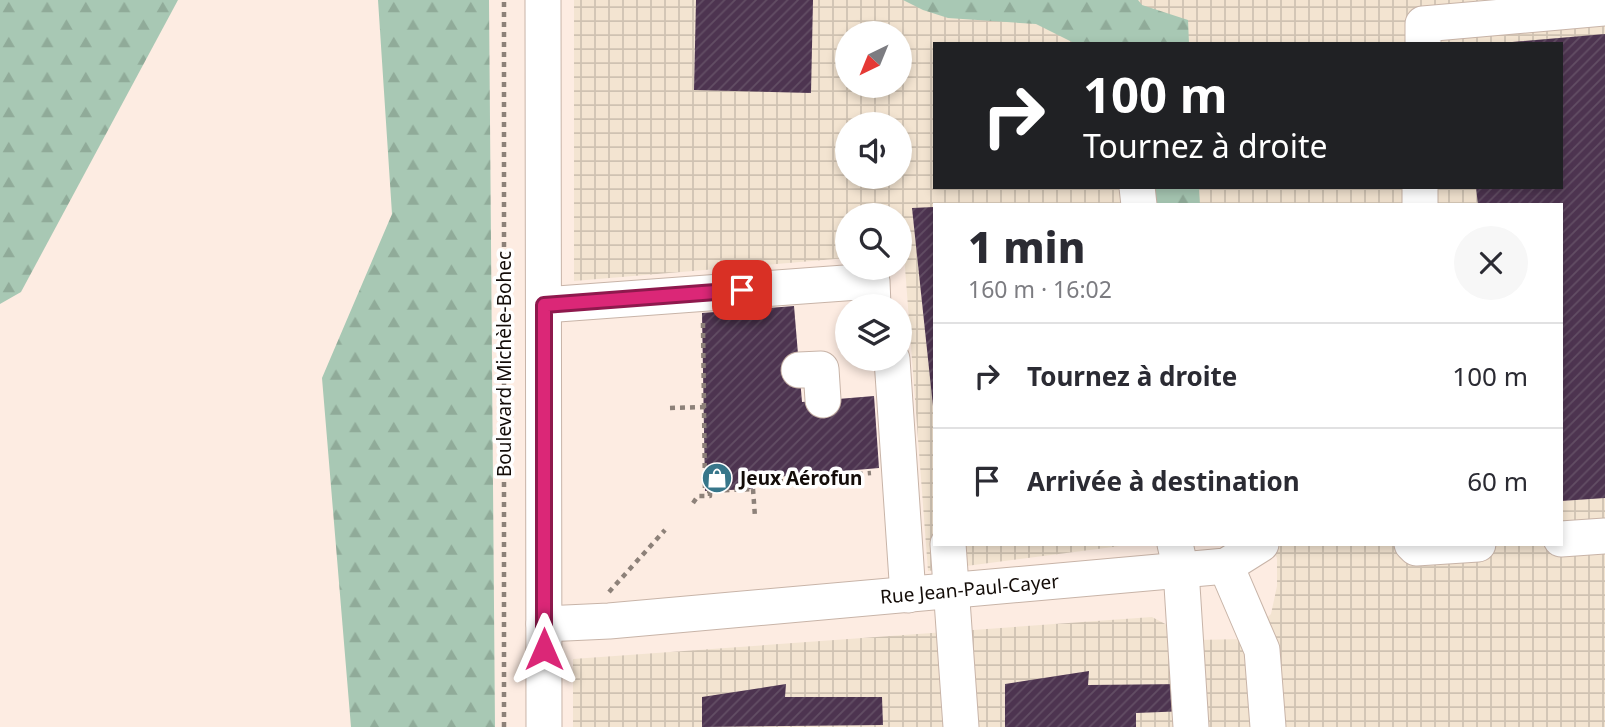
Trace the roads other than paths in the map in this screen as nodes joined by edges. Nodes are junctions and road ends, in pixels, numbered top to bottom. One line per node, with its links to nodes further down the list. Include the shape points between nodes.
1 (543, 0): 5 (street, Boulevard Michèle-Bohec)
2 (1605, 8): 3 (street, via 1423,24)
3 (1423, 42)
4 (873, 294): 5 (street, via 872,281)
5 (544, 305): 19 (street, Boulevard Michèle-Bohec)
6 (799, 370): 8 (street, via 821,369)
7 (893, 371): 18 (street)
8 (823, 400)
9 (1605, 536): 10 (street)
10 (1563, 539)
11 (948, 546): 17 (street)
12 (1258, 546): 16 (street)
13 (1414, 546): 14 (street)
14 (1447, 546)
15 (1178, 557): 16 (street, Rue Jean-Paul-Cayer); 17 (street, Rue Jean-Paul-Cayer); 22 (street)
16 (1226, 566): 23 (street, via 1262,650)
17 (952, 591): 18 (street, Rue Jean-Paul-Cayer); 21 (street)
18 (908, 595): 19 (street, Rue Jean-Paul-Cayer, via 608,621)
19 (530, 623): 20 (street, Boulevard Michèle-Bohec)
20 (544, 727)
21 (961, 727)
22 (1191, 727)
23 (1268, 727)

